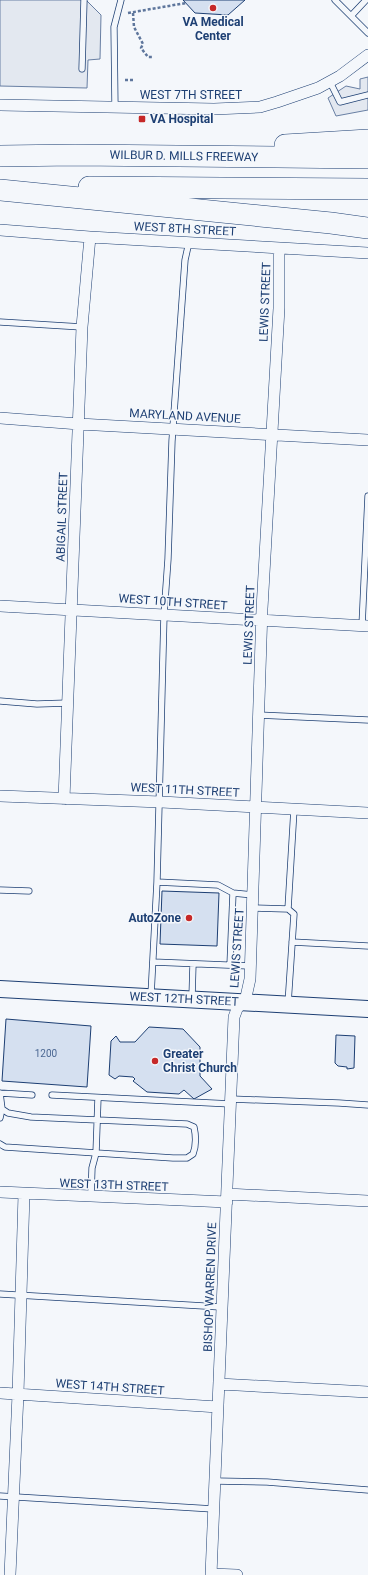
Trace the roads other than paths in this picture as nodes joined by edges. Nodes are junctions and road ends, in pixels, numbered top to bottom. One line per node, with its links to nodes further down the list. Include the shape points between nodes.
1 (84, 0): 8 (lane)
2 (121, 0): 12 (lane, via 114,27)
3 (335, 0): 5 (lane)
4 (366, 0): 5 (lane)
5 (351, 16): 6 (lane)
6 (368, 33)
7 (368, 55): 9 (street, WEST 7TH STREET)
8 (82, 69)
9 (330, 82): 10 (lane, via 340,102); 12 (street, WEST 7TH STREET, via 260,107)
10 (368, 95)
11 (0, 105): 12 (street, WEST 7TH STREET)
12 (115, 107)
13 (368, 140): 14 (highway)
14 (75, 155): 15 (highway, WILBUR D. MILLS FREEWAY); 16 (highway, WILBUR D. MILLS FREEWAY)
15 (0, 156)
16 (368, 158)
17 (0, 186): 18 (highway)
18 (368, 188)
19 (0, 190): 20 (highway)
20 (368, 228)
21 (0, 230): 22 (street, WEST 8TH STREET)
22 (90, 237): 23 (street, WEST 8TH STREET); 27 (street, ABIGAIL STREET)
23 (189, 242): 24 (street, WEST 8TH STREET); 30 (lane, via 185,260)
24 (279, 248): 25 (street, WEST 8TH STREET); 31 (street, LEWIS STREET, via 279,308)
25 (368, 253)
26 (0, 322): 27 (lane)
27 (82, 327): 29 (street, ABIGAIL STREET)
28 (0, 418): 29 (street, MARYLAND AVENUE)
29 (78, 424): 30 (street, MARYLAND AVENUE); 35 (street, ABIGAIL STREET)
30 (173, 428): 31 (street, MARYLAND AVENUE); 36 (lane)
31 (272, 434): 32 (street, MARYLAND AVENUE); 37 (street, LEWIS STREET)
32 (368, 440)
33 (368, 496): 38 (lane)
34 (0, 606): 35 (street, WEST 10TH STREET)
35 (72, 609): 36 (street, WEST 10TH STREET); 40 (street, ABIGAIL STREET)
36 (164, 615): 37 (street, WEST 10TH STREET); 45 (lane)
37 (262, 620): 38 (street, WEST 10TH STREET); 41 (street, LEWIS STREET)
38 (365, 626)
39 (0, 701): 40 (lane)
40 (68, 703): 44 (street, ABIGAIL STREET)
41 (258, 715): 42 (lane); 46 (street, LEWIS STREET)
42 (368, 720)
43 (0, 796): 44 (street, WEST 11TH STREET)
44 (64, 799): 45 (street, WEST 11TH STREET)
45 (160, 802): 46 (street, WEST 11TH STREET); 49 (lane)
46 (256, 807): 47 (street, WEST 11TH STREET); 53 (street, LEWIS STREET)
47 (294, 809): 48 (street, WEST 11TH STREET); 55 (lane)
48 (368, 813)
49 (157, 882): 52 (lane, via 218,885); 58 (lane)
50 (0, 890): 51 (lane)
51 (29, 891)
52 (233, 893): 53 (lane); 60 (lane)
53 (253, 895): 54 (street, LEWIS STREET)
54 (253, 908): 55 (lane); 61 (street, LEWIS STREET)
55 (288, 909): 56 (lane, via 294,914)
56 (292, 942): 57 (lane); 66 (lane)
57 (368, 946)
58 (153, 962): 59 (lane); 63 (lane)
59 (193, 964): 60 (lane); 64 (lane)
60 (230, 965): 61 (lane)
61 (250, 966): 65 (street, LEWIS STREET, via 250,980 246,997)
62 (0, 989): 63 (main road, WEST 12TH STREET)
63 (150, 997): 64 (main road, WEST 12TH STREET)
64 (192, 999): 65 (main road, WEST 12TH STREET)
65 (242, 1002): 66 (main road, WEST 12TH STREET); 72 (street, BISHOP WARREN DRIVE, via 234,1017)
66 (288, 1004): 67 (main road, WEST 12TH STREET)
67 (368, 1009)
68 (0, 1093): 69 (lane); 74 (lane)
69 (32, 1095)
70 (52, 1095): 71 (lane)
71 (98, 1098): 72 (lane); 76 (lane)
72 (231, 1102): 73 (lane); 82 (street, BISHOP WARREN DRIVE)
73 (368, 1105)
74 (2, 1109): 75 (lane); 76 (lane, via 8,1113 31,1117)
75 (0, 1118)
76 (97, 1120): 78 (lane); 78 (lane, via 187,1124 194,1127 195,1149 187,1158)
77 (0, 1144): 78 (lane, via 5,1148)
78 (96, 1153): 81 (lane, via 92,1168)
79 (0, 1192): 80 (street, WEST 13TH STREET)
80 (24, 1194): 81 (street, WEST 13TH STREET); 85 (street)
81 (91, 1197): 82 (street, WEST 13TH STREET)
82 (227, 1198): 83 (street, WEST 13TH STREET); 86 (street, BISHOP WARREN DRIVE)
83 (368, 1201)
84 (0, 1294): 85 (lane)
85 (20, 1295): 86 (lane); 90 (street)
86 (221, 1307): 87 (street, BISHOP WARREN DRIVE)
87 (219, 1384): 88 (street); 91 (street, BISHOP WARREN DRIVE)
88 (368, 1392)
89 (0, 1393): 90 (street, WEST 14TH STREET)
90 (18, 1394): 91 (street, WEST 14TH STREET); 95 (street)
91 (218, 1407): 92 (street, BISHOP WARREN DRIVE)
92 (214, 1480): 93 (lane); 96 (street, BISHOP WARREN DRIVE)
93 (368, 1490)
94 (0, 1496): 95 (lane)
95 (13, 1496): 96 (lane); 98 (street)
96 (213, 1509): 97 (street, BISHOP WARREN DRIVE)
97 (211, 1574): 99 (street)
98 (10, 1575)
99 (237, 1575)

